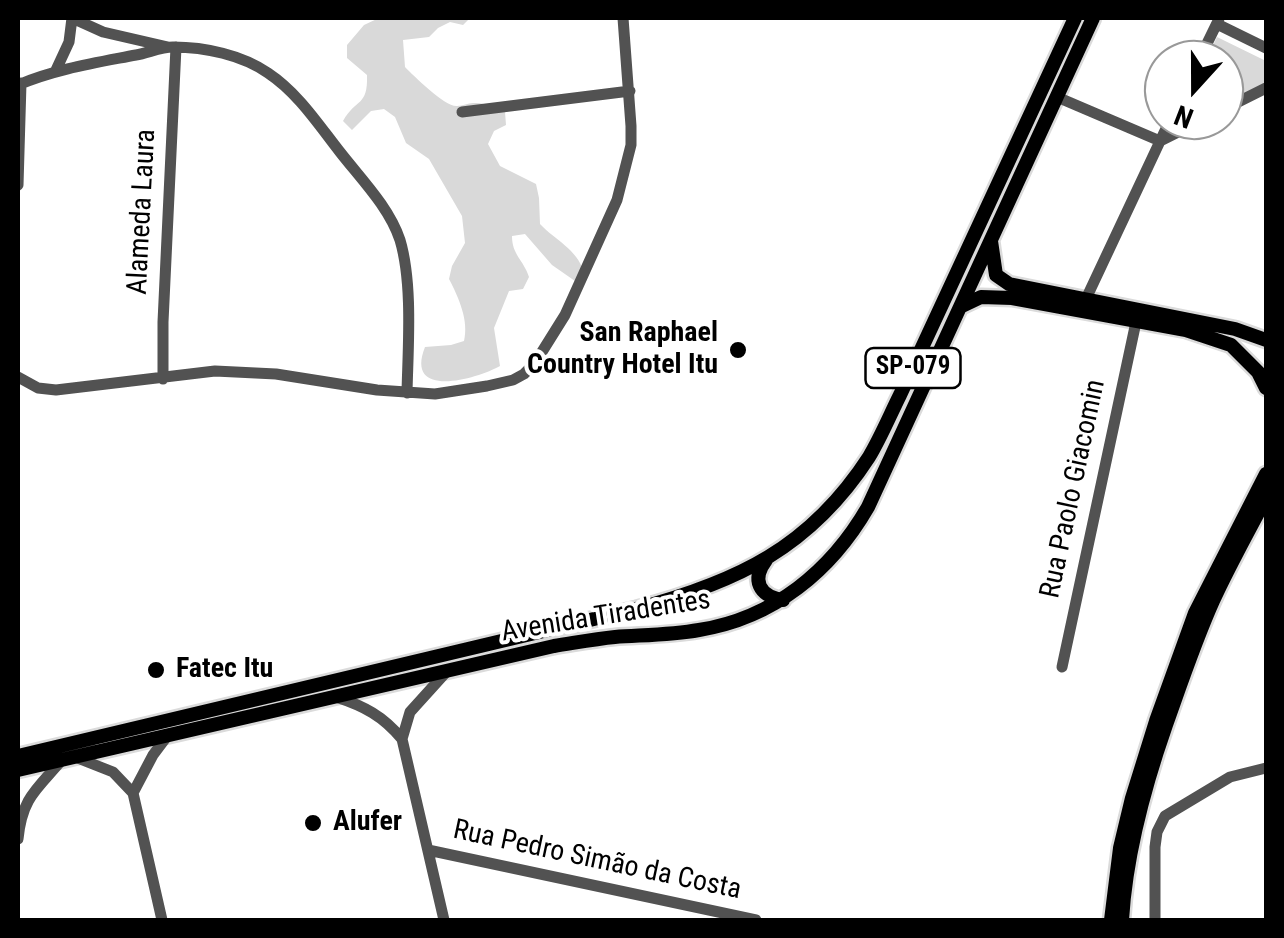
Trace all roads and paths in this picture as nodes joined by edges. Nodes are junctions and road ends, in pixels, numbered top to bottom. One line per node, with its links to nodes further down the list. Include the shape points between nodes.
1 (72, 18): 6 (street); 8 (street)
2 (623, 18): 10 (street)
3 (1093, 18): 11 (main road, Avenida Tiradentes / SP-079)
4 (1073, 19): 30 (main road, Avenida Tiradentes / SP-079, via 870,455 814,524)
5 (1218, 21): 7 (street)
6 (172, 47): 8 (street); 25 (street, Alameda Laura); 27 (street, via 233,55 267,71 300,101 373,193 399,238)
7 (1266, 48)
8 (56, 70): 9 (street)
9 (19, 84): 14 (street)
10 (630, 91): 12 (street); 27 (street, via 630,145 617,200 535,363 500,383)
11 (1057, 97): 13 (street); 15 (main road, Avenida Tiradentes / SP-079)
12 (462, 112)
13 (1160, 141): 18 (street)
14 (18, 185)
15 (991, 241): 16 (main road); 19 (main road, Avenida Tiradentes / SP-079)
16 (996, 275): 17 (main road); 18 (main road)
17 (981, 297): 18 (main road); 19 (main road)
18 (1083, 305): 20 (main road); 21 (main road)
19 (960, 307): 31 (main road, Avenida Tiradentes / SP-079, via 858,525)
20 (1136, 322): 23 (main road, via 1221,340); 32 (street, Rua Paolo Giacomin)
21 (1266, 340)
22 (1266, 356): 23 (main road)
23 (1258, 372): 26 (main road)
24 (18, 377): 25 (street, via 56,390)
25 (162, 378): 27 (street, via 276,374)
26 (1266, 388)
27 (408, 393)
28 (1266, 474): 48 (main road, via 1195,613 1156,721 1120,848)
29 (1266, 498): 49 (main road, via 1212,602 1158,748 1132,841)
30 (766, 560): 31 (main road, via 758,585); 37 (main road, Avenida Tiradentes / SP-079, via 713,586 636,609)
31 (783, 600): 33 (main road, Avenida Tiradentes / SP-079, via 718,627 568,643)
32 (1062, 667)
33 (448, 670): 34 (main road, Avenida Tiradentes / SP-079); 36 (street, via 410,712)
34 (334, 696): 35 (main road, Avenida Tiradentes / SP-079); 36 (street, via 378,714)
35 (168, 735): 38 (main road, Avenida Tiradentes / SP-079); 41 (street)
36 (402, 739): 44 (street)
37 (18, 756)
38 (68, 758): 40 (main road, Avenida Tiradentes / SP-079); 41 (street, via 113,772); 42 (street)
39 (1266, 768): 50 (street, via 1230,776 1166,816 1154,847)
40 (18, 770)
41 (133, 793): 45 (street)
42 (19, 814): 43 (street)
43 (18, 839)
44 (428, 850): 46 (street); 47 (street, Rua Pedro Simão da Costa)
45 (162, 920)
46 (444, 920)
47 (756, 920)
48 (1110, 920)
49 (1122, 920)
50 (1155, 920)

